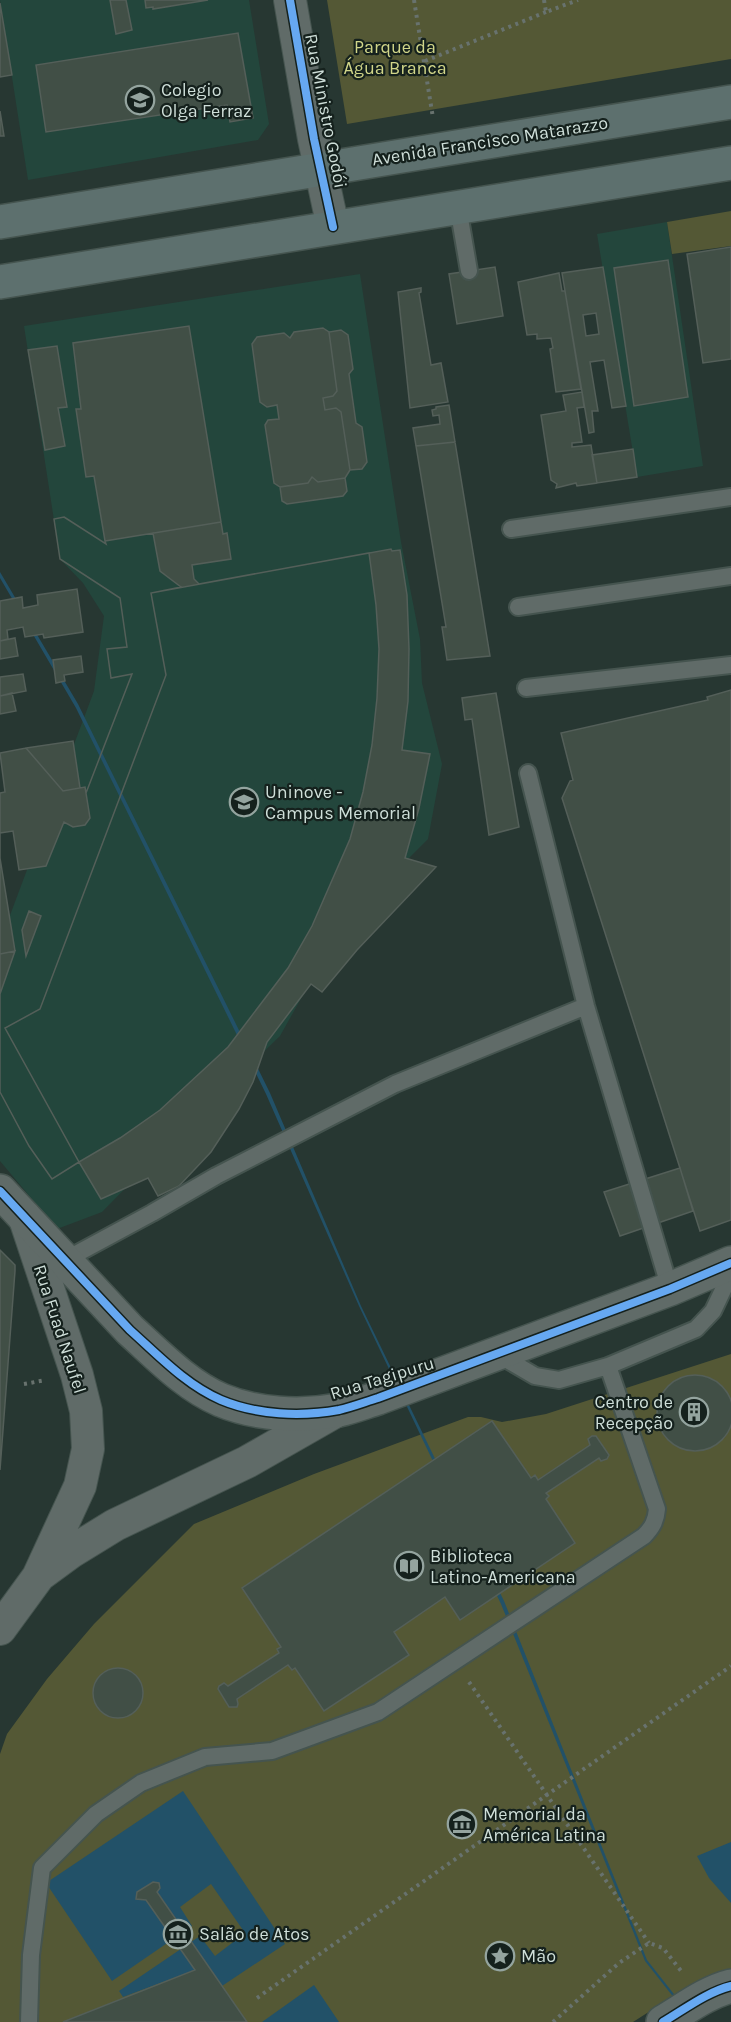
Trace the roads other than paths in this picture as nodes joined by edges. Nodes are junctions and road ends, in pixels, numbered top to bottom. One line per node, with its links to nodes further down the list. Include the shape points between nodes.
1 (290, 0): 4 (street, Rua Ministro Godói)
2 (731, 102): 4 (main road, Avenida Francisco Matarazzo)
3 (731, 163): 5 (main road)
4 (321, 169): 6 (main road, Avenida Francisco Matarazzo); 7 (street, Rua Ministro Godói)
5 (458, 207): 7 (main road); 8 (lane)
6 (0, 222)
7 (333, 227): 9 (main road)
8 (469, 271)
9 (0, 282)
10 (730, 496): 11 (lane)
11 (511, 530)
12 (731, 576): 13 (lane)
13 (518, 607)
14 (731, 665): 15 (lane)
15 (526, 688)
16 (528, 773): 17 (lane)
17 (586, 1006): 20 (lane, via 395,1084 225,1171); 23 (lane)
18 (0, 1191): 19 (street, Rua Tagipuru)
19 (24, 1216): 20 (street, Rua Tagipuru); 27 (street, Rua Fuad Naufel, via 77,1375 86,1411 88,1449 80,1485)
20 (65, 1260): 26 (street, Rua Tagipuru, via 153,1352 221,1400 263,1412 301,1414)
21 (731, 1263): 23 (street, Rua Tagipuru)
22 (731, 1273): 25 (lane, via 713,1311 696,1329)
23 (670, 1289): 24 (street, Rua Tagipuru)
24 (497, 1354): 25 (lane, via 535,1377 559,1380); 26 (street, Rua Tagipuru)
25 (608, 1366): 30 (lane, via 657,1509 656,1519 644,1536 378,1712 272,1752 205,1757 141,1783 96,1814 42,1868 31,1955)
26 (338, 1410): 27 (street, Rua Fuad Naufel, via 247,1462 115,1525)
27 (38, 1577): 28 (street, Rua Fuad Naufel)
28 (0, 1629)
29 (715, 1999): 31 (street)
30 (29, 2022)
31 (663, 2022)

